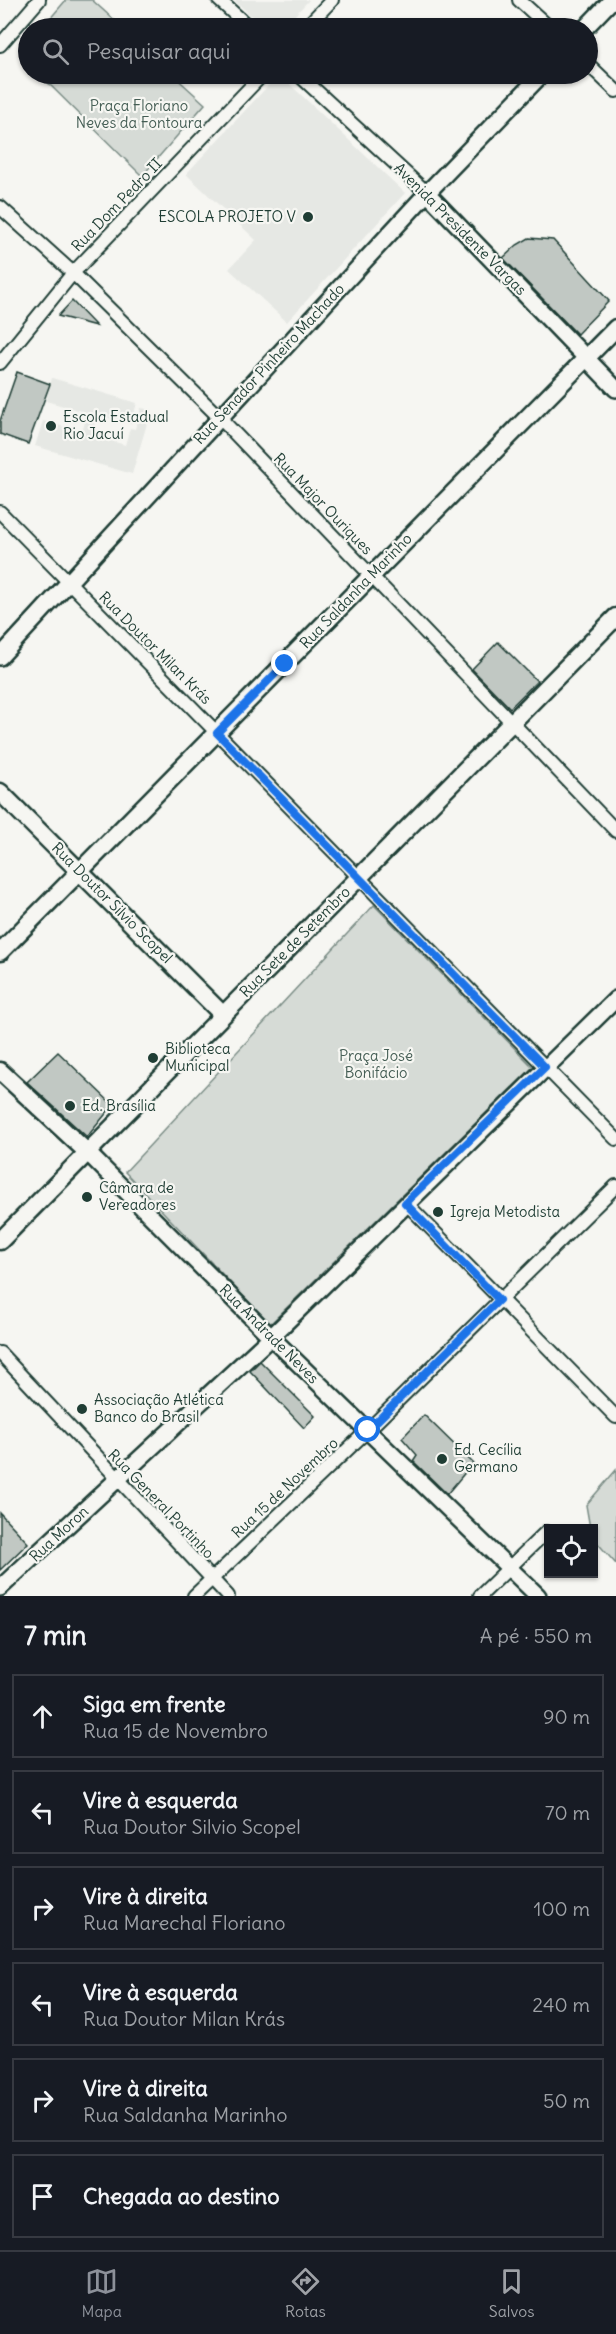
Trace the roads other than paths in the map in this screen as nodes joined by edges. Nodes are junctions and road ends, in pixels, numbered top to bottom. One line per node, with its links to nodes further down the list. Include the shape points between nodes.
1 (39, 0): 6 (street)
2 (219, 0): 7 (street)
3 (332, 0): 8 (street)
4 (519, 0): 9 (street)
5 (612, 0): 10 (street)
6 (23, 18)
7 (239, 18)
8 (315, 18)
9 (539, 18)
10 (595, 18)
11 (18, 24): 12 (street)
12 (0, 45)
13 (598, 74): 17 (street)
14 (254, 84): 20 (street, Rua Dom Pedro II)
15 (309, 84): 18 (street, Avenida Presidente Vargas)
16 (532, 84): 18 (street, Rua Senador Pinheiro Machado)
17 (616, 91)
18 (427, 193): 22 (street, Avenida Presidente Vargas); 25 (street, Rua Senador Pinheiro Machado)
19 (0, 207): 20 (street, Rua Major Ouriques)
20 (74, 273): 23 (street, Rua Dom Pedro II); 25 (street, Rua Major Ouriques)
21 (616, 328): 22 (main road, Rua Saldanha Marinho)
22 (587, 359): 24 (street, Avenida Presidente Vargas); 27 (main road, Rua Saldanha Marinho)
23 (0, 363)
24 (616, 389)
25 (220, 418): 27 (street, Rua Major Ouriques); 28 (street, Rua Senador Pinheiro Machado)
26 (0, 512): 28 (street, Rua Doutor Milan Krás)
27 (370, 576): 31 (street, Rua Major Ouriques); 32 (main road, Rua Saldanha Marinho)
28 (69, 583): 30 (street, Rua Senador Pinheiro Machado); 32 (street, Rua Doutor Milan Krás)
29 (616, 617): 31 (main road, Rua Sete de Setembro)
30 (0, 657)
31 (513, 722): 34 (street, Rua Major Ouriques); 36 (main road, Rua Sete de Setembro)
32 (217, 733): 35 (main road, Rua Saldanha Marinho); 36 (street, Rua Doutor Milan Krás)
33 (0, 792): 35 (main road, Rua Doutor Silvio Scopel)
34 (616, 831)
35 (80, 871): 37 (main road, Rua Saldanha Marinho); 39 (main road, Rua Doutor Silvio Scopel)
36 (359, 877): 39 (main road, Rua Sete de Setembro); 40 (street, Rua Doutor Milan Krás)
37 (0, 952)
38 (616, 999): 40 (street, Rua Moron)
39 (223, 1015): 43 (main road, Rua Sete de Setembro)
40 (545, 1067): 42 (street, Rua Doutor Milan Krás); 45 (street, Rua Moron)
41 (0, 1071): 43 (main road, Rua Andrade Neves)
42 (616, 1139)
43 (87, 1152): 46 (main road, Rua Sete de Setembro); 48 (street, Rua Andrade Neves)
44 (616, 1186): 47 (street, Rua 15 de Novembro)
45 (405, 1203): 47 (street); 48 (street, Rua Moron)
46 (0, 1241)
47 (499, 1300): 50 (street); 51 (street, Rua 15 de Novembro)
48 (271, 1337): 51 (street, Rua Andrade Neves); 52 (street, Rua Moron)
49 (0, 1353): 52 (street, Rua General Portinho)
50 (616, 1417)
51 (368, 1430): 54 (street, Rua Andrade Neves); 55 (street, Rua 15 de Novembro)
52 (117, 1480): 55 (street, Rua General Portinho); 56 (street, Rua Moron)
53 (544, 1534): 54 (street)
54 (509, 1568): 59 (street); 60 (street, Rua Andrade Neves)
55 (212, 1578): 57 (street, Rua 15 de Novembro); 58 (street, Rua General Portinho)
56 (0, 1588)
57 (194, 1596)
58 (228, 1596)
59 (480, 1596)
60 (538, 1596)

